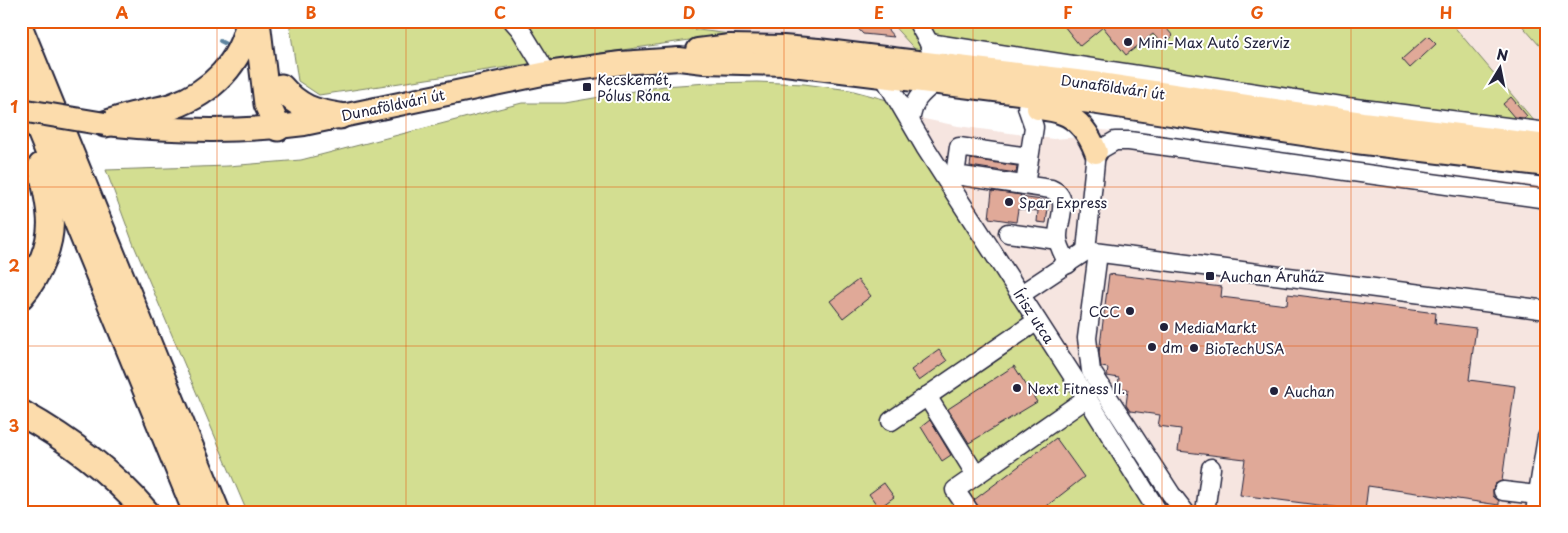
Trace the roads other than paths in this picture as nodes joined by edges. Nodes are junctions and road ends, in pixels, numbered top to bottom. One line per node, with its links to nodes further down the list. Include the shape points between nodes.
1 (36, 21): 21 (highway)
2 (249, 21): 19 (highway, via 243,45 233,62 200,94 172,107)
3 (257, 21): 20 (highway, via 266,104)
4 (271, 21): 13 (highway)
5 (513, 21): 10 (street)
6 (917, 21): 9 (street)
7 (21, 31): 21 (highway)
8 (679, 59): 9 (main road, Dunaföldvári út, via 695,51 738,46 818,50); 10 (main road, Dunaföldvári út); 11 (main road, Dunaföldvári út, via 785,64)
9 (935, 69): 11 (main road, Dunaföldvári út); 14 (main road, via 970,98); 18 (street, via 914,102); 22 (street, via 1347,108); 23 (main road, Dunaföldvári út, via 1093,83 1362,123); 26 (main road, Dunaföldvári út, via 991,90 1356,142)
10 (547, 73): 17 (main road, Dunaföldvári út)
11 (884, 77): 18 (street, Írisz utca)
12 (21, 86): 47 (highway)
13 (281, 87): 17 (highway, via 292,100 306,108); 20 (highway)
14 (1028, 106): 24 (main road, via 1065,114 1092,139); 25 (street, via 1034,127)
15 (21, 110): 19 (main road, Dunaföldvári út, bridge)
16 (21, 114): 34 (highway, via 40,165 51,218 40,267)
17 (340, 116): 20 (main road, Dunaföldvári út)
18 (910, 120): 33 (street, Írisz utca)
19 (105, 124): 20 (main road, Dunaföldvári út, via 178,130)
20 (278, 128)
21 (62, 131): 48 (highway)
22 (1547, 132)
23 (1547, 146)
24 (1096, 152): 28 (street, via 1115,141 1129,141); 31 (street)
25 (1029, 157): 27 (street); 27 (street, via 959,147 955,175)
26 (1547, 165)
27 (1025, 185): 30 (street, via 1051,189 1061,196)
28 (1547, 198)
29 (1008, 233): 30 (street)
30 (1058, 240): 32 (street)
31 (1092, 252): 32 (street); 35 (street); 51 (street, via 1087,338 1093,375)
32 (1068, 264): 33 (street)
33 (1020, 295): 36 (street, Írisz utca)
34 (21, 296)
35 (1547, 310)
36 (1037, 321): 37 (street); 38 (street, Írisz utca)
37 (927, 396): 40 (street); 43 (street)
38 (1087, 398): 43 (street); 50 (street, Írisz utca)
39 (21, 413): 46 (highway, via 97,466)
40 (891, 421)
41 (1547, 436): 45 (street)
42 (1211, 468): 52 (street)
43 (976, 475): 49 (street, via 955,490)
44 (1503, 491): 45 (street)
45 (1536, 503)
46 (146, 512)
47 (196, 512)
48 (217, 512)
49 (970, 512)
50 (1158, 512)
51 (1185, 512)
52 (1205, 512)

